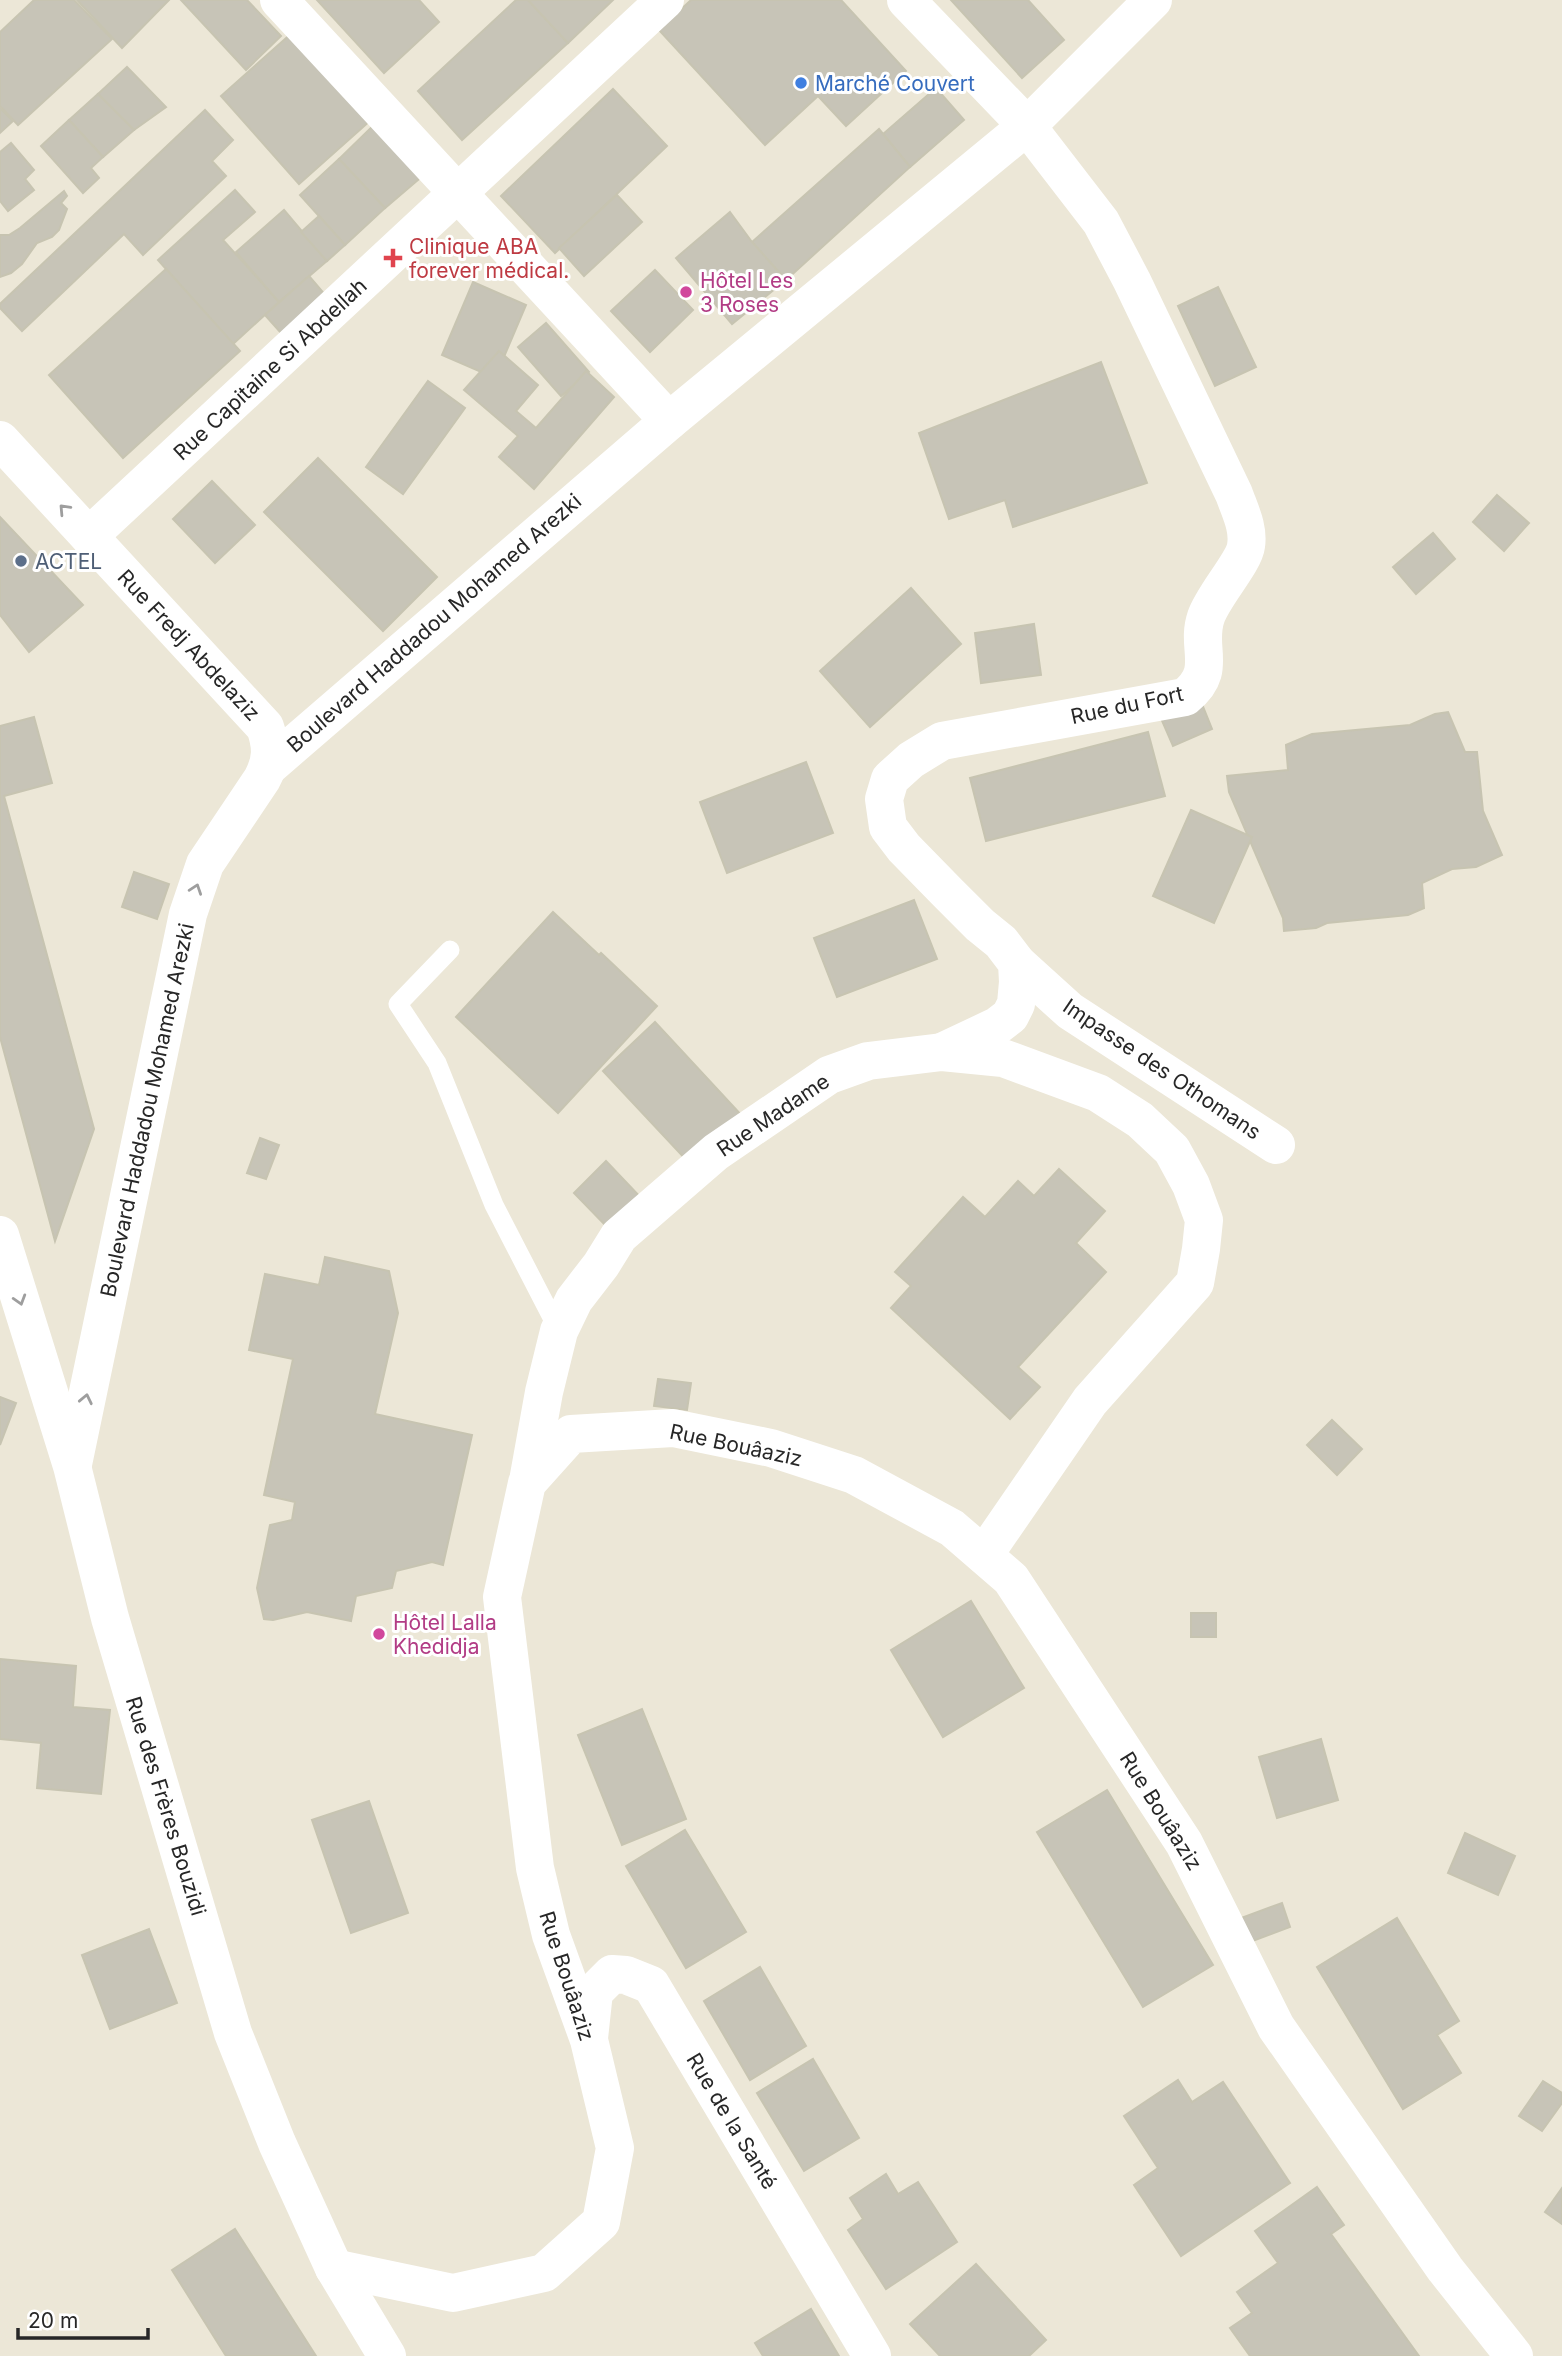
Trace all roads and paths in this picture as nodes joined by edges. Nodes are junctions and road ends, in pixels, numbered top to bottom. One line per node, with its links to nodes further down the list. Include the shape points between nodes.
1 (279, 0): 6 (street)
2 (665, 0): 6 (street, Rue Capitaine Si Abdellah)
3 (906, 0): 5 (street)
4 (1153, 0): 5 (street, Boulevard Haddadou Mohamed Arezki)
5 (1027, 126): 7 (street, Boulevard Haddadou Mohamed Arezki); 12 (street, Rue du Fort, via 1101,222 1234,494 1247,530 1246,550 1205,620 1204,670 1198,687 1185,697 942,741 890,779 884,799 888,827)
6 (459, 193): 7 (street); 9 (street, Rue Capitaine Si Abdellah)
7 (669, 421): 10 (street, Boulevard Haddadou Mohamed Arezki)
8 (0, 440): 9 (street, Rue Fredj Abdelaziz, one-way to 8)
9 (89, 536): 10 (street, Rue Fredj Abdelaziz, via 265,727 271,752)
10 (268, 767): 17 (street, Boulevard Haddadou Mohamed Arezki, one-way to 10, via 195,888 205,864)
11 (450, 950): 16 (lane, via 398,1004 437,1063 494,1205)
12 (1017, 963): 13 (street, via 1016,1004 1010,1016); 14 (street, Impasse des Othomans, via 1070,1011)
13 (942, 1052): 16 (street, Rue Madame, via 868,1061 829,1075 716,1152 619,1236 574,1300); 19 (street, Rue Madame, via 1003,1058 1098,1093 1172,1150 1204,1220 1195,1283 1090,1401)
14 (1276, 1145)
15 (0, 1235): 17 (street, Rue des Frères Bouzidi, one-way to 17)
16 (559, 1331): 18 (street, Rue Madame)
17 (72, 1466): 21 (street, Rue des Frères Bouzidi, via 110,1618 233,2033)
18 (527, 1483): 19 (street, Rue Bouâaziz, via 570,1434 673,1429 771,1448 854,1475 952,1528); 20 (street, Rue Bouâaziz, via 502,1597 515,1719 535,1868 551,1935)
19 (984, 1555): 24 (street, Rue Bouâaziz, via 1011,1579 1184,1843 1276,2027 1445,2269)
20 (589, 2040): 21 (street, Rue Bouâaziz, via 615,2148 601,2222 573,2248 544,2273 453,2293); 23 (street, Rue de la Santé, via 594,1992 612,1974 651,1985)
21 (334, 2268): 22 (street, Rue des Frères Bouzidi)
22 (387, 2356)
23 (872, 2356)
24 (1514, 2356)

